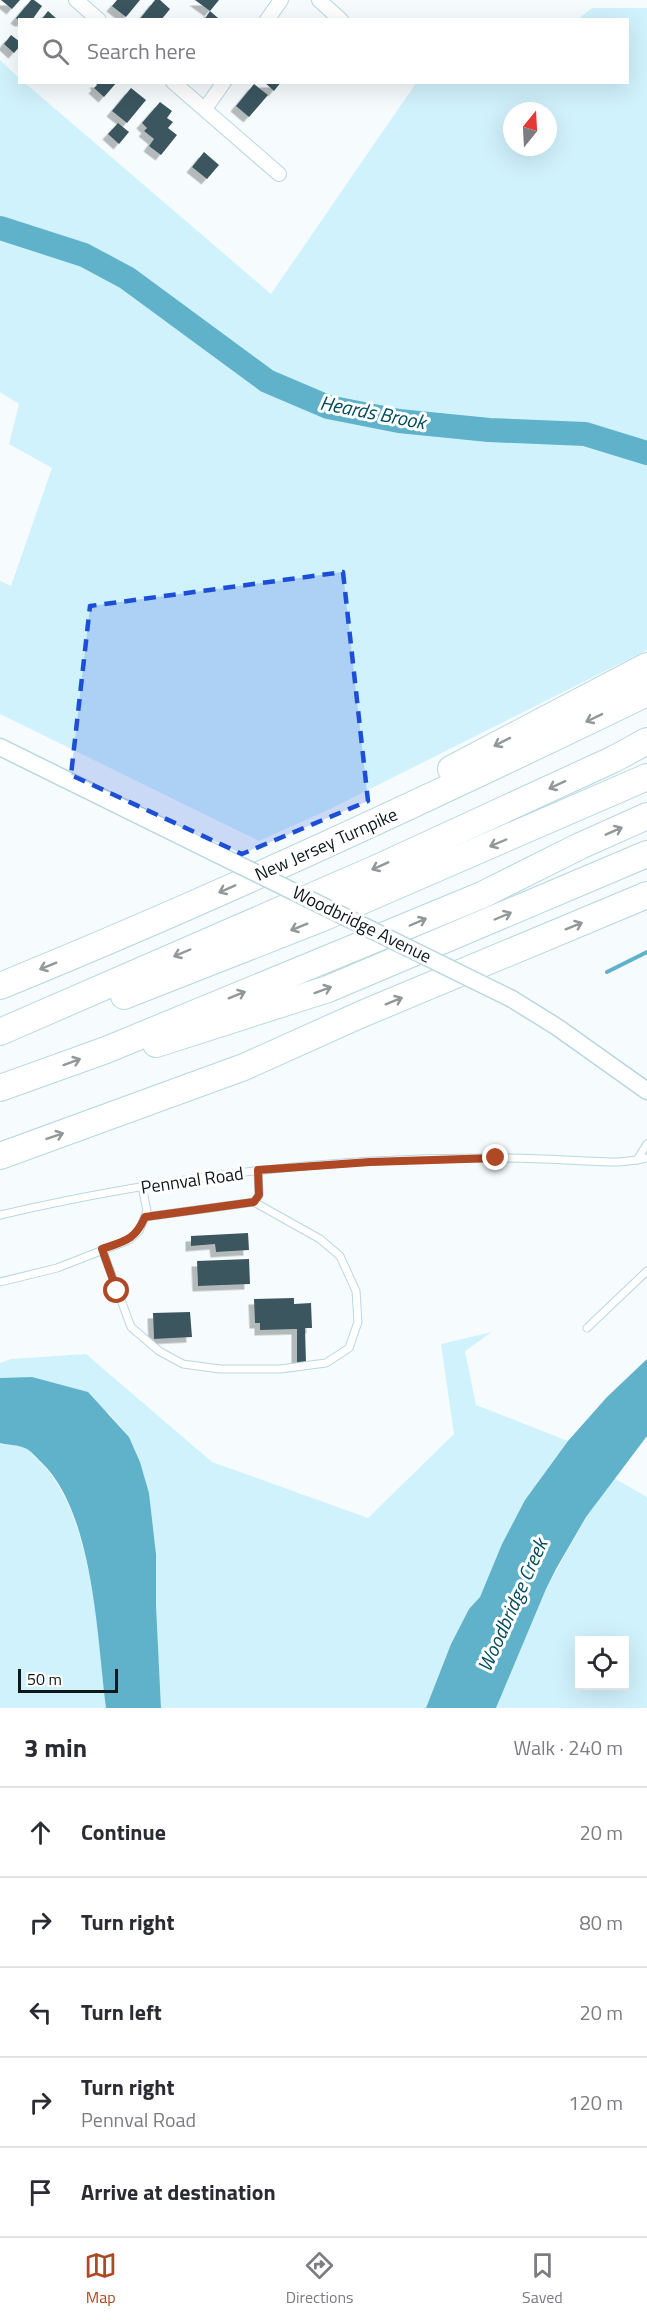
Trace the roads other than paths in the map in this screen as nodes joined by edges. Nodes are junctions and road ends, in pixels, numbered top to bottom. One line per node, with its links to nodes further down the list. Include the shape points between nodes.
1 (76, 0): 5 (street)
2 (99, 0): 5 (street)
3 (281, 0): 6 (street)
4 (319, 0): 7 (street)
5 (92, 17)
6 (268, 18)
7 (338, 18)
8 (175, 84): 10 (street)
9 (223, 84): 10 (street)
10 (205, 110): 11 (street)
11 (279, 174)
12 (647, 666): 19 (highway, one-way to 19, via 463,762)
13 (647, 693): 19 (highway, New Jersey Turnpike, one-way to 19)
14 (647, 741): 22 (highway, one-way to 22, via 399,858)
15 (0, 747): 26 (street, Woodbridge Avenue, bridge, via 512,999)
16 (647, 777): 23 (highway, one-way to 23, via 320,919)
17 (647, 816): 24 (highway, one-way to 17, via 482,895)
18 (647, 854): 24 (highway, one-way to 18, via 153,1045 328,989)
19 (294, 858): 21 (highway, New Jersey Turnpike, one-way to 21)
20 (647, 896): 28 (highway, one-way to 20, via 244,1067)
21 (0, 986)
22 (0, 1032)
23 (0, 1044)
24 (105, 1050): 25 (highway, one-way to 24)
25 (0, 1089)
26 (647, 1091)
27 (647, 1144): 30 (lane)
28 (0, 1155)
29 (647, 1158): 30 (lane, Pennval Road)
30 (638, 1160): 31 (lane, Pennval Road, via 435,1160)
31 (258, 1170): 32 (lane, Pennval Road); 33 (lane, via 259,1195)
32 (142, 1186): 34 (lane, Pennval Road); 35 (lane)
33 (254, 1202): 35 (lane); 36 (lane, via 320,1239 344,1264 356,1291 358,1322 349,1348 326,1363 280,1369 220,1369 183,1364 159,1351 131,1327)
34 (0, 1215)
35 (145, 1217): 36 (lane, via 139,1231 129,1240)
36 (102, 1249): 38 (lane, via 57,1268)
37 (647, 1271): 39 (lane)
38 (0, 1282)
39 (586, 1328)

